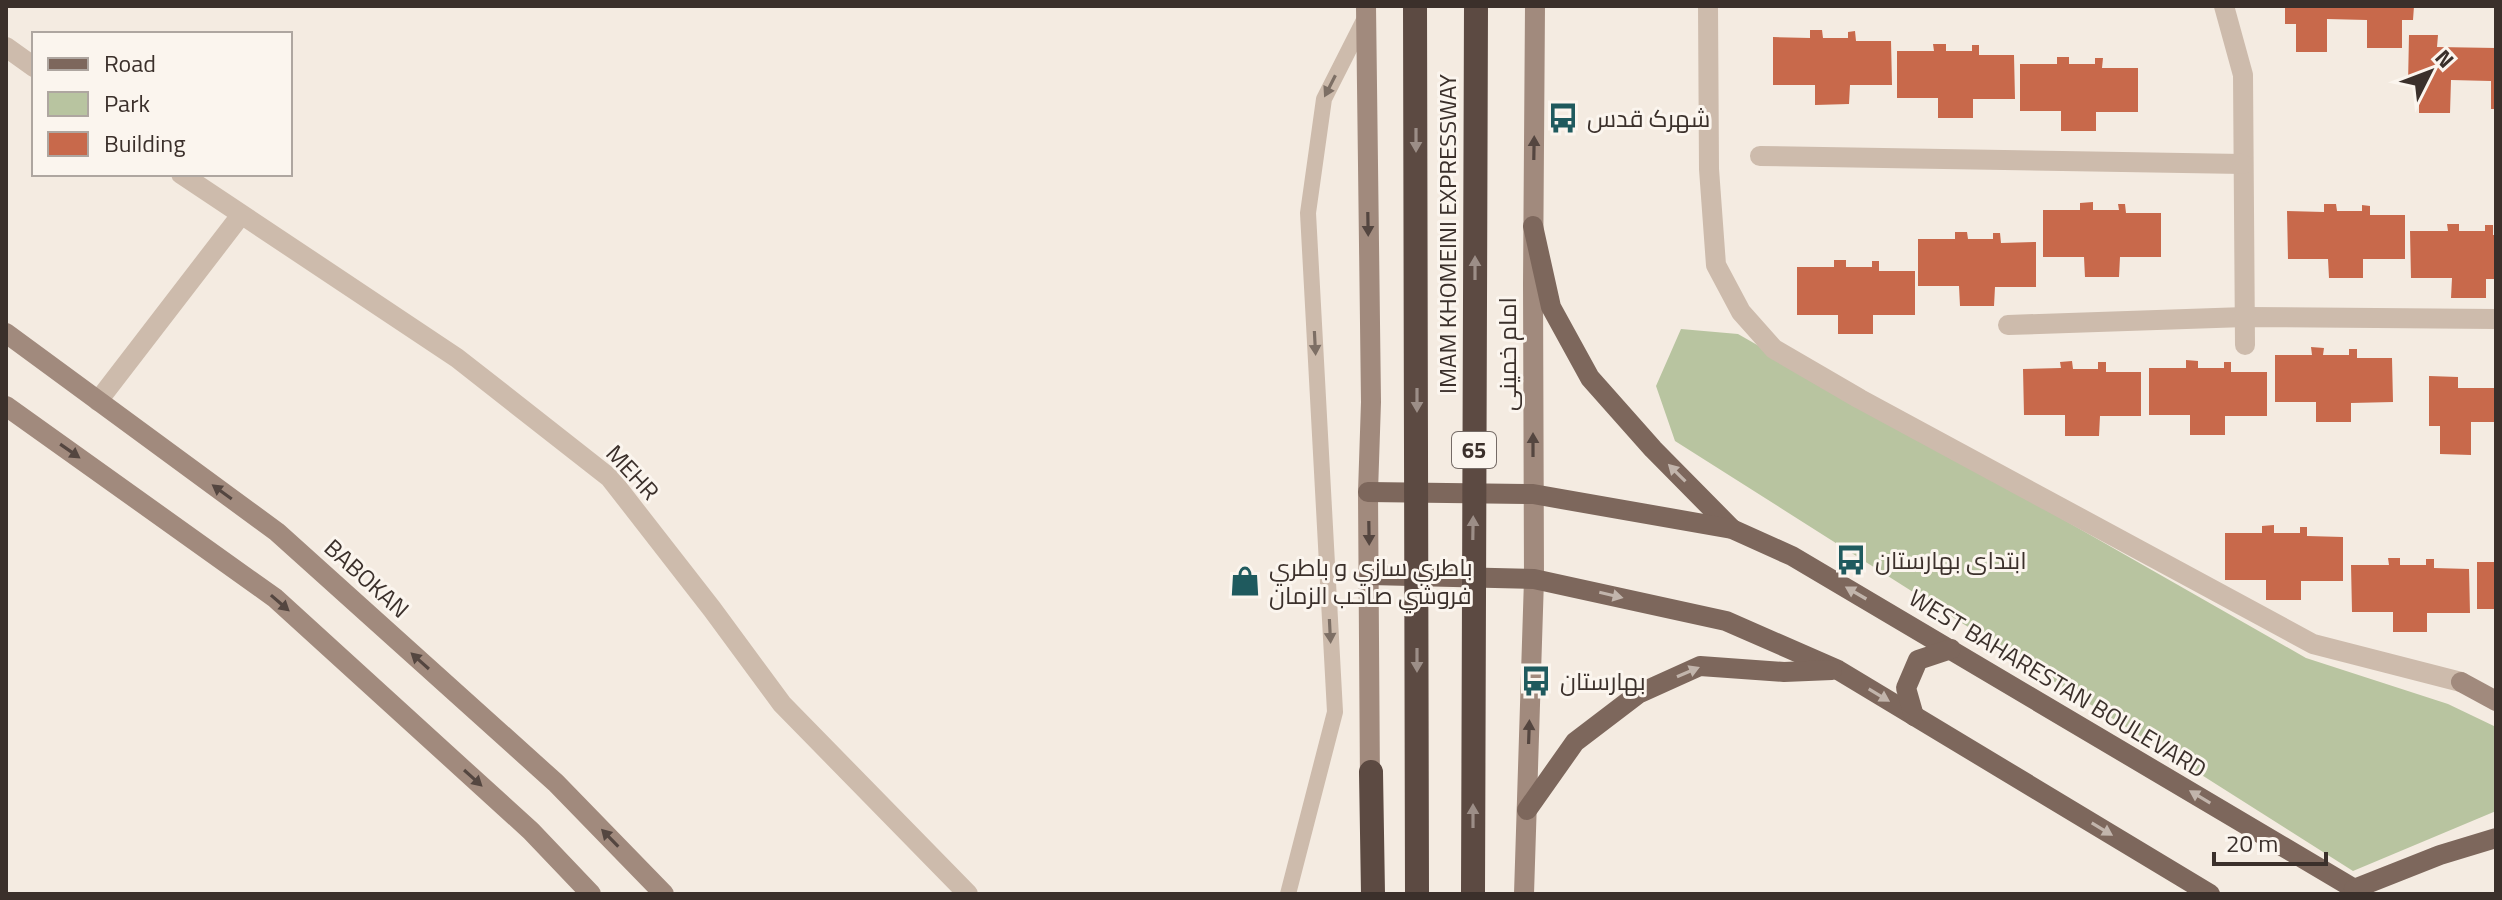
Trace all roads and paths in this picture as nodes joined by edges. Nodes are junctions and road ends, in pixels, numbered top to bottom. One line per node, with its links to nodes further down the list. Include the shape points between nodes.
1 (1415, 6): 42 (highway, IMAM KHOMEINI EXPRESSWAY / 65, one-way to 42, bridge)
2 (1476, 6): 43 (highway, IMAM KHOMEINI EXPRESSWAY / 65, one-way to 2, bridge)
3 (1535, 6): 13 (main road, امام خمینی, one-way to 3)
4 (1708, 6): 28 (street, via 1709,169 1716,265 1741,312 1774,349 2313,644)
5 (2224, 6): 10 (street, via 2243,75)
6 (1366, 12): 21 (main road, one-way to 21); 39 (lane, one-way to 39, via 1324,99 1308,213 1335,712)
7 (6, 47): 8 (street)
8 (32, 66)
9 (1760, 156): 10 (street)
10 (2243, 164): 14 (street)
11 (184, 176): 12 (street, MEHR)
12 (241, 215): 19 (street); 38 (street, MEHR, via 457,358 610,478 782,704)
13 (1533, 226): 22 (main road, امام خمینی, one-way to 13); 23 (main road, one-way to 13, via 1590,378 1551,307)
14 (2245, 317): 15 (street); 16 (street); 18 (street)
15 (2496, 319)
16 (2008, 325)
17 (6, 333): 19 (main road, BABOKAN)
18 (2245, 345)
19 (98, 401): 37 (main road, BABOKAN, one-way to 19, via 556,783 277,532)
20 (6, 406): 36 (main road, one-way to 36, via 275,598 531,831)
21 (1368, 492): 22 (main road, WEST BAHARESTAN BOULEVARD); 24 (main road, one-way to 24)
22 (1533, 494): 23 (main road, WEST BAHARESTAN BOULEVARD); 25 (main road, امام خمینی)
23 (1732, 529): 26 (main road, WEST BAHARESTAN BOULEVARD, one-way to 23, via 1792,556)
24 (1370, 575): 25 (main road); 32 (main road)
25 (1534, 579): 27 (main road, one-way to 27, via 1726,621); 33 (main road, امام خمینی, one-way to 25)
26 (1951, 649): 31 (main road, via 1918,660 1906,688); 35 (main road, WEST BAHARESTAN BOULEVARD, one-way to 26)
27 (1838, 670): 31 (main road, one-way to 31); 33 (main road, one-way to 27, via 1575,742 1638,694 1700,666)
28 (2461, 682): 29 (main road); 30 (main road)
29 (2496, 689)
30 (2496, 701)
31 (1914, 716): 45 (main road, one-way to 45)
32 (1371, 772): 40 (main road); 41 (highway)
33 (1527, 810): 44 (main road, امام خمینی)
34 (2496, 838): 35 (main road, via 2440,855)
35 (2359, 891)
36 (591, 894)
37 (664, 894)
38 (968, 894)
39 (1288, 894)
40 (1367, 894)
41 (1373, 894)
42 (1417, 894)
43 (1473, 894)
44 (1524, 894)
45 (2210, 894)

